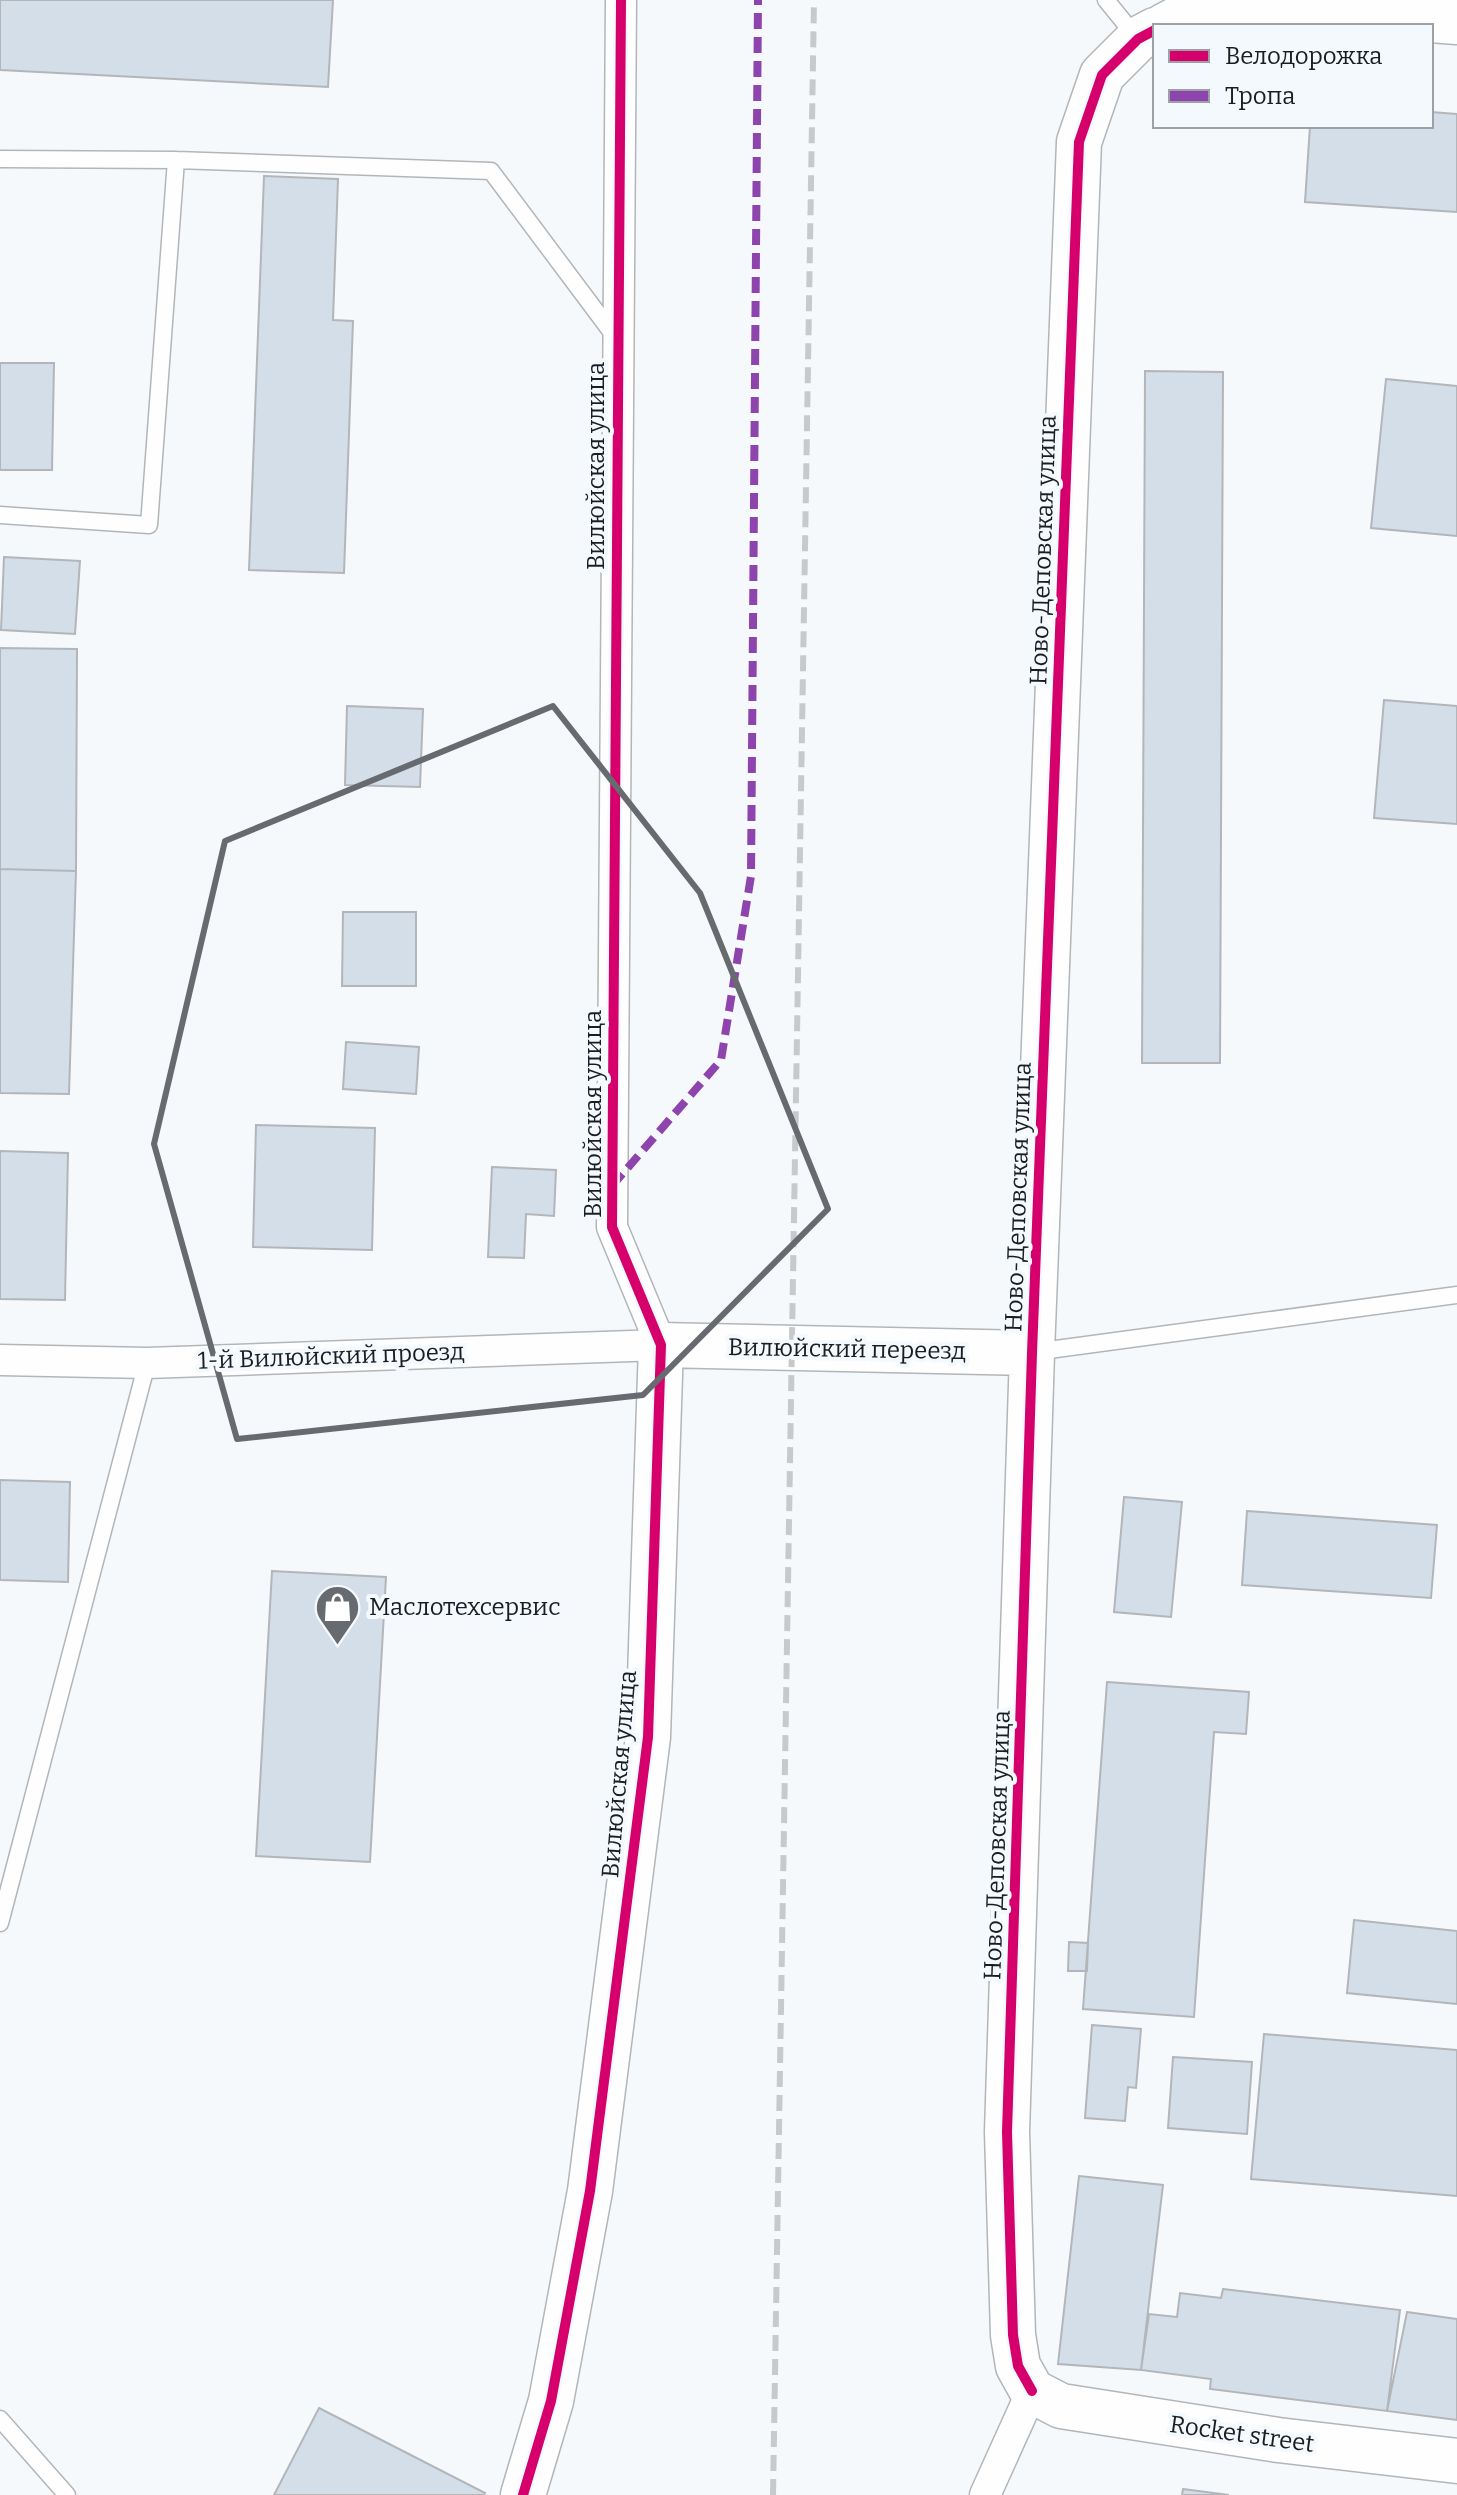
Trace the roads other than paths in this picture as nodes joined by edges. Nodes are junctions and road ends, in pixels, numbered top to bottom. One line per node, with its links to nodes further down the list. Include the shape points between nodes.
1 (621, 0): 8 (street, Вилюйская улица)
2 (1106, 0): 5 (lane)
3 (1457, 22): 4 (street, Ново-Деповская улица, via 1267,8 1192,11)
4 (1167, 24)
5 (1152, 32): 12 (street, Ново-Деповская улица, via 1102,75 1079,142)
6 (0, 159): 7 (lane)
7 (176, 160): 8 (lane, via 491,171); 9 (lane, via 149,525)
8 (617, 339): 11 (street, Вилюйская улица, via 612,1227)
9 (0, 515)
10 (1457, 1295): 12 (lane)
11 (661, 1345): 12 (street, Вилюйский переезд); 14 (street, 1-й Вилюйский проезд); 20 (street, Вилюйская улица, via 648,1737 590,2191 551,2401)
12 (1032, 1353): 16 (street, Ново-Деповская улица, via 1007,2132 1013,2335 1018,2366)
13 (0, 1360): 14 (street, 1-й Вилюйский проезд)
14 (147, 1363): 15 (lane)
15 (0, 1923)
16 (1032, 2391): 18 (street, Rocket street, via 1061,2406 1101,2414); 21 (street)
17 (0, 2419): 19 (lane)
18 (1457, 2461)
19 (67, 2495)
20 (523, 2495)
21 (985, 2495)

